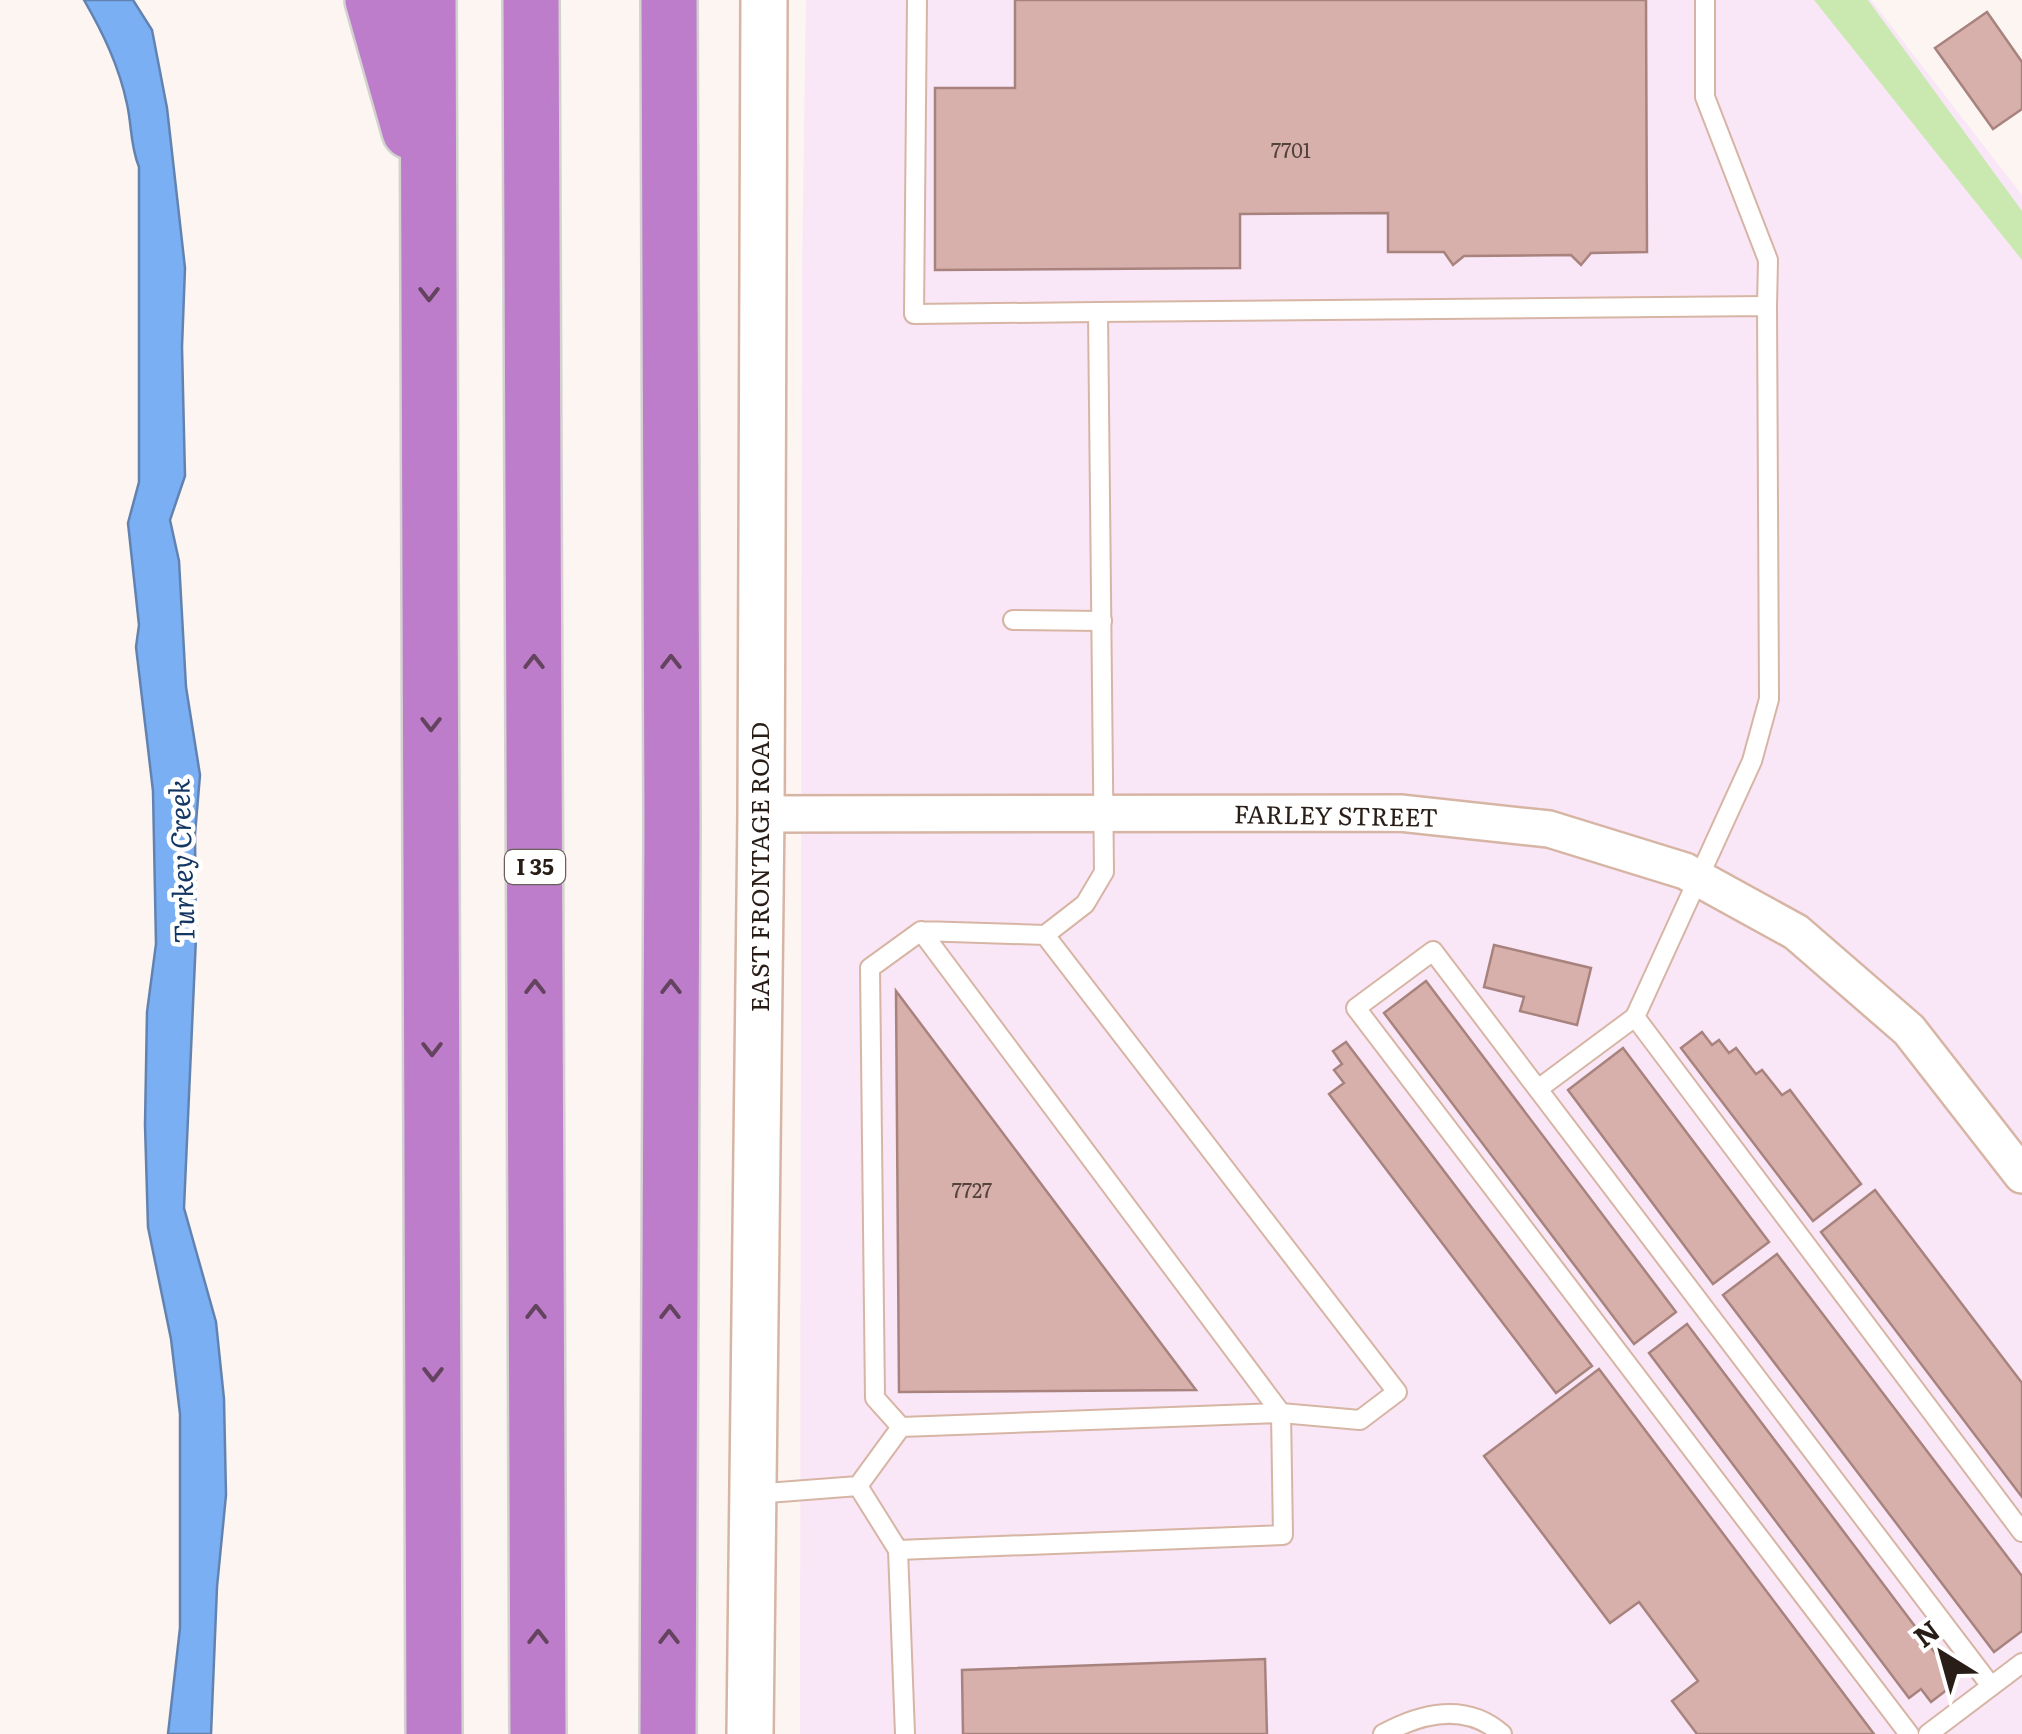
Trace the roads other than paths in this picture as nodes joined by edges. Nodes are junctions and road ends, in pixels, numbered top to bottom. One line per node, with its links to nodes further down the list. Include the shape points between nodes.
1 (374, 0): 8 (highway)
2 (428, 0): 8 (highway)
3 (531, 0): 30 (highway, I 35, one-way to 3)
4 (670, 0): 31 (highway, one-way to 4)
5 (764, 0): 13 (street, EAST FRONTAGE ROAD)
6 (917, 0): 10 (lane, via 914,314)
7 (1706, 0): 9 (lane, via 1705,97 1768,260)
8 (429, 196): 29 (highway, one-way to 29)
9 (1767, 306): 10 (lane); 15 (lane, via 1769,699 1752,761)
10 (1098, 312): 12 (lane)
11 (1013, 620): 12 (lane)
12 (1102, 621): 14 (lane)
13 (761, 814): 14 (street, FARLEY STREET); 24 (street, EAST FRONTAGE ROAD)
14 (1105, 814): 15 (street, FARLEY STREET, via 1400,813 1549,829); 17 (lane, via 1104,872 1085,904)
15 (1699, 880): 18 (lane); 20 (street, FARLEY STREET, via 1796,932 1909,1030)
16 (920, 930): 17 (lane); 21 (lane); 22 (lane, via 870,968 875,1398)
17 (1045, 935): 21 (lane, via 1397,1392 1360,1420)
18 (1635, 1016): 19 (lane); 25 (lane)
19 (1538, 1089): 28 (lane); 36 (lane, via 1433,950 1356,1008)
20 (2022, 1175)
21 (1281, 1414): 22 (lane); 26 (lane, via 1283,1535)
22 (900, 1427): 23 (lane)
23 (858, 1486): 24 (lane); 26 (lane)
24 (754, 1494): 32 (street, EAST FRONTAGE ROAD)
25 (2022, 1532)
26 (898, 1550): 33 (lane)
27 (2022, 1663): 28 (lane)
28 (1991, 1686): 37 (lane)
29 (434, 1734)
30 (538, 1734)
31 (668, 1734)
32 (750, 1734)
33 (905, 1734)
34 (1383, 1734): 35 (lane, via 1408,1720 1453,1711)
35 (1502, 1734)
36 (1909, 1734)
37 (1928, 1734)

